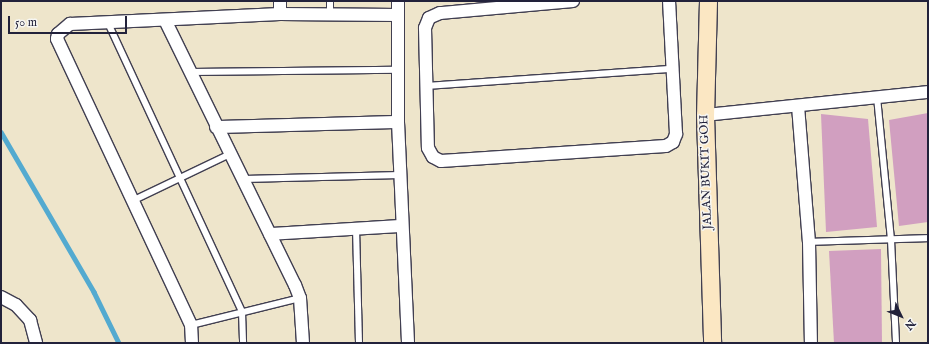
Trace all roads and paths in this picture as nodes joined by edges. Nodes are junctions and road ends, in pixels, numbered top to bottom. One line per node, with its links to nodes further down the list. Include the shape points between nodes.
1 (280, 1): 8 (street)
2 (330, 1): 9 (lane)
3 (398, 1): 10 (street)
4 (573, 1): 7 (street)
5 (669, 1): 13 (street)
6 (708, 1): 20 (main road, JALAN BUKIT GOH)
7 (537, 3): 16 (street, via 440,13 429,18 425,28)
8 (280, 14): 9 (street); 11 (street)
9 (330, 15): 10 (street)
10 (398, 15): 14 (street)
11 (165, 20): 12 (street); 15 (street)
12 (108, 23): 25 (lane); 27 (street, via 70,24 61,30 57,39)
13 (672, 69): 16 (lane); 16 (street, via 676,134 673,142 666,146 441,161 433,158 428,148)
14 (398, 70): 15 (lane); 21 (street)
15 (191, 72): 22 (street)
16 (426, 86)
17 (928, 92): 18 (street)
18 (876, 97): 19 (street); 32 (lane)
19 (798, 106): 20 (street); 33 (street)
20 (705, 115): 44 (main road, JALAN BUKIT GOH)
21 (398, 122): 22 (street); 24 (street)
22 (216, 127): 23 (street)
23 (230, 154): 25 (lane); 26 (street)
24 (400, 175): 26 (lane); 28 (street)
25 (179, 178): 27 (lane); 36 (lane)
26 (244, 179): 30 (street)
27 (132, 201): 37 (street)
28 (402, 226): 29 (street); 43 (street)
29 (356, 228): 30 (street); 42 (lane)
30 (270, 234): 35 (street)
31 (928, 238): 32 (lane)
32 (891, 240): 33 (lane); 46 (lane)
33 (809, 242): 45 (street)
34 (1, 297): 38 (street, via 16,305 30,320)
35 (300, 298): 36 (lane); 41 (street)
36 (242, 312): 37 (lane); 40 (lane)
37 (191, 326): 39 (street)
38 (36, 343)
39 (192, 343)
40 (243, 343)
41 (303, 343)
42 (359, 343)
43 (408, 343)
44 (712, 343)
45 (811, 343)
46 (896, 343)

